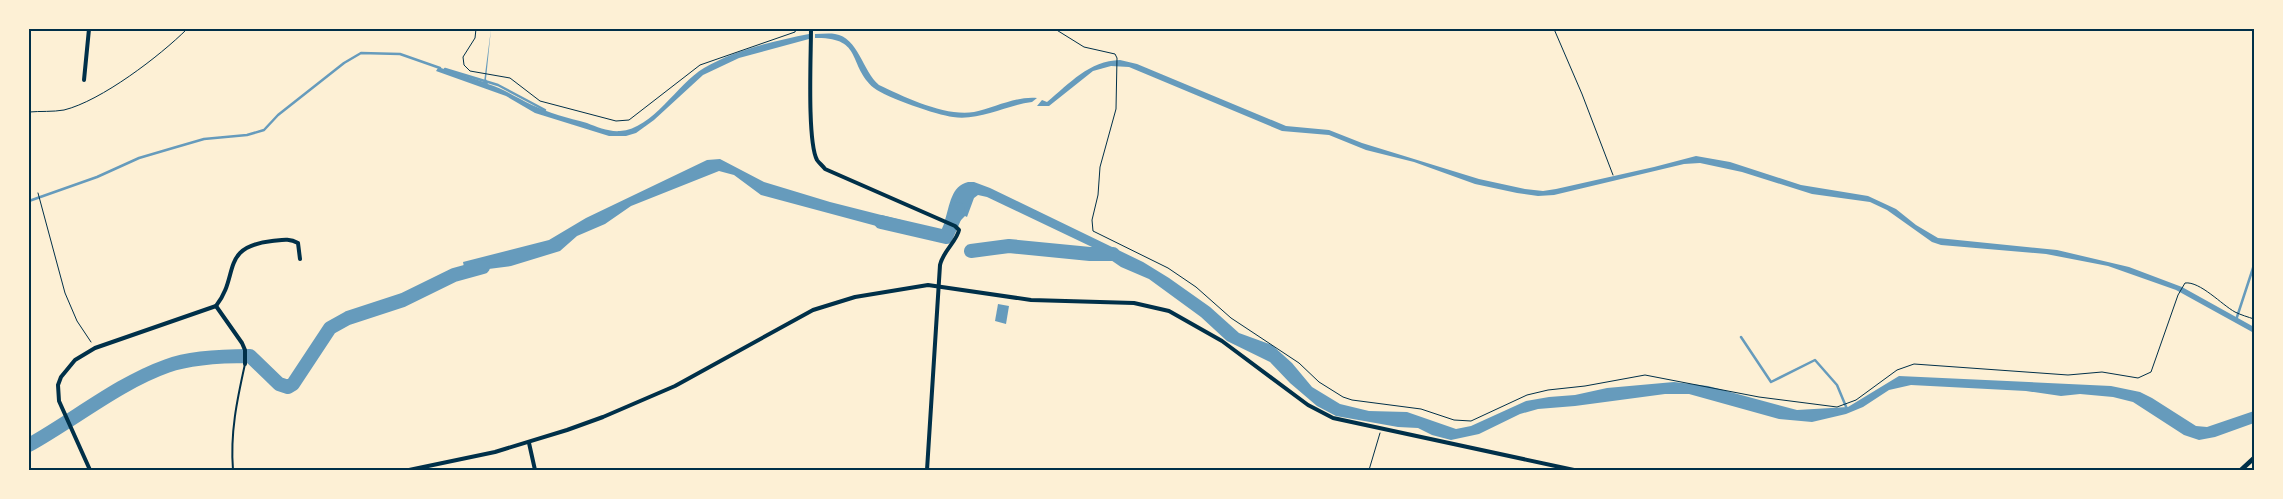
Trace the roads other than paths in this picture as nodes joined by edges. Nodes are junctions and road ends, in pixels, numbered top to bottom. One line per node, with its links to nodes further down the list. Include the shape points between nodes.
1 (89, 29): 3 (street)
2 (811, 29): 5 (street, via 812,115 817,160 825,169 959,230 942,257)
3 (84, 80)
4 (300, 259): 6 (street, via 298,243 291,239 254,243 236,257 222,298)
5 (940, 286): 8 (street, via 928,285 855,298 813,310 675,386 603,417); 14 (street); 15 (street, via 1017,299 1126,303 1169,311 1222,342 1333,418)
6 (216, 306): 7 (street, via 245,350); 10 (street, via 94,348 76,360 61,377 57,393)
7 (245, 364): 11 (lane, via 232,428)
8 (529, 443): 12 (street); 13 (street)
9 (2254, 458): 16 (street)
10 (90, 470)
11 (233, 470)
12 (409, 470)
13 (535, 470)
14 (927, 470)
15 (1574, 470)
16 (2241, 470)

